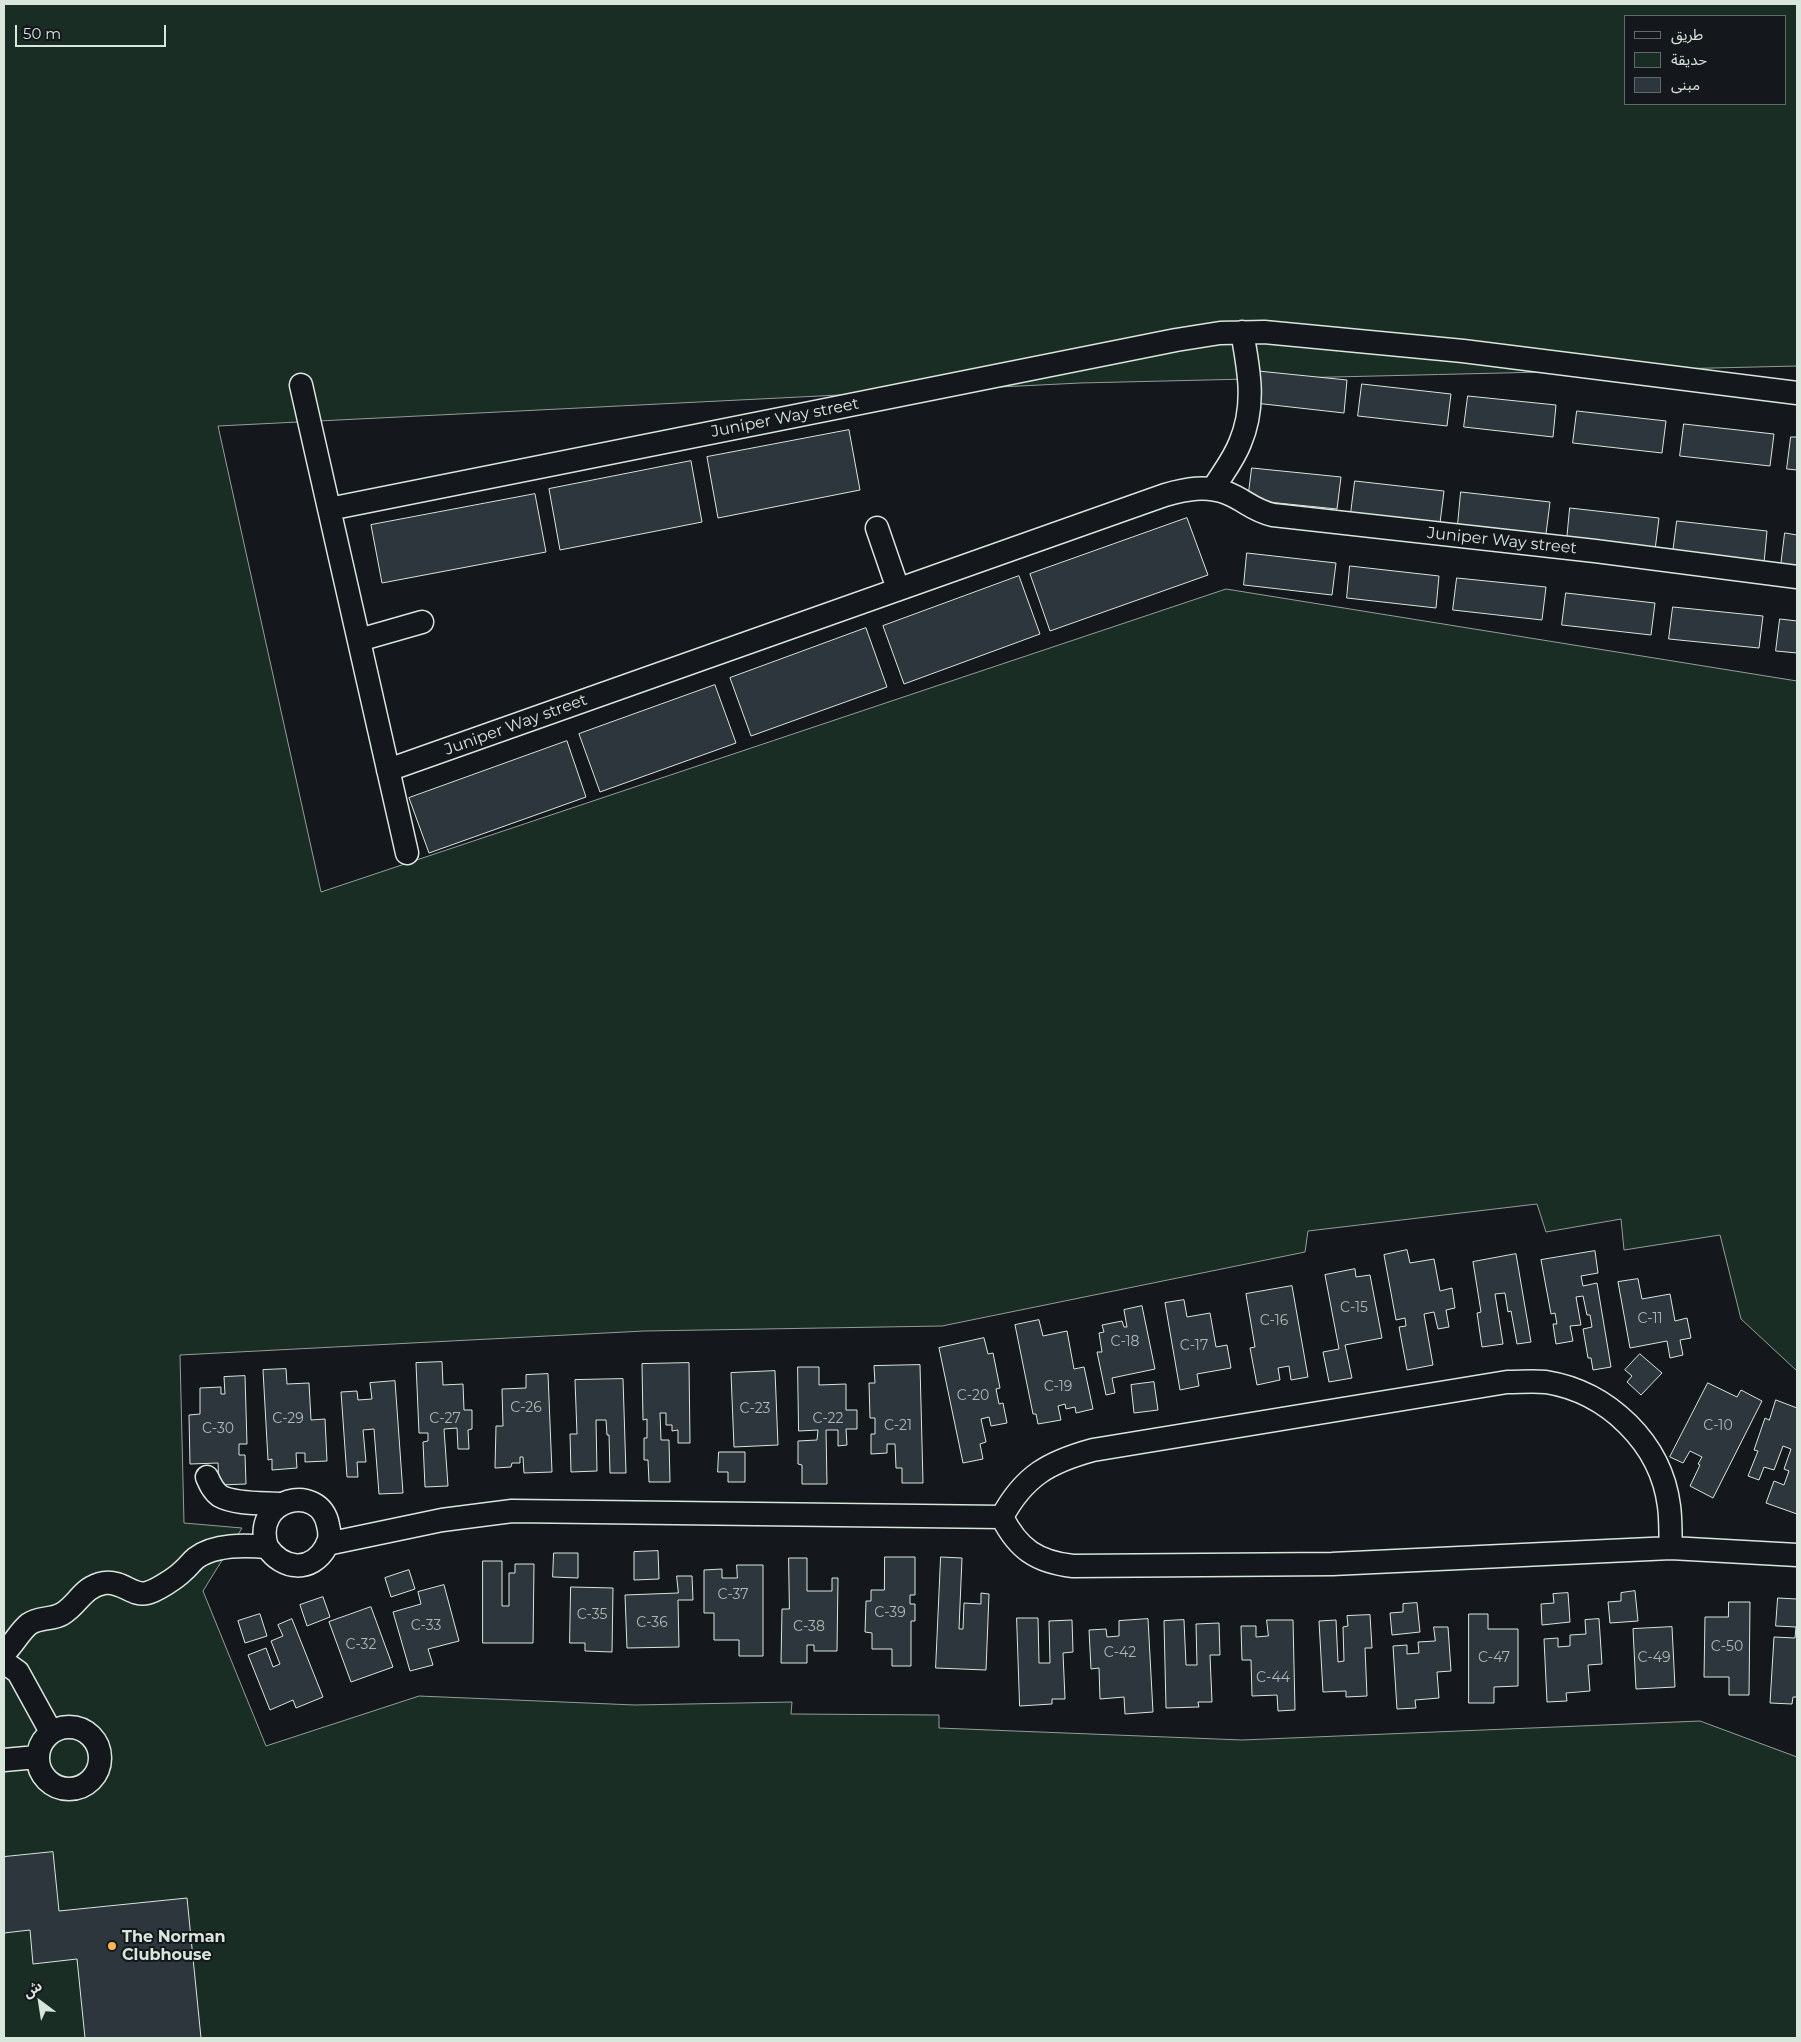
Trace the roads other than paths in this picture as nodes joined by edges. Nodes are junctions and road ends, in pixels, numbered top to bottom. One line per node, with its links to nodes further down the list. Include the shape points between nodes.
1 (1242, 332): 3 (street, Juniper Way street, via 1463,351); 4 (street, via 1249,375 1249,410 1240,444); 5 (street, Juniper Way street, via 1166,342)
2 (301, 385): 5 (street)
3 (1797, 394)
4 (1213, 489): 7 (street, Juniper Way street, via 1273,515); 8 (street, Juniper Way street, via 1196,488 1165,495)
5 (329, 509): 10 (street)
6 (877, 528): 8 (street)
7 (1797, 577)
8 (898, 589): 11 (street, Juniper Way street)
9 (422, 622): 10 (street)
10 (359, 640): 11 (street)
11 (388, 770): 12 (street)
12 (407, 853)
13 (207, 1477): 14 (street, via 221,1496 244,1502)
14 (278, 1504): 16 (street, via 295,1500 316,1506 328,1523 330,1534); 17 (street, via 264,1526)
15 (1002, 1517): 16 (street, via 512,1511 442,1520); 18 (street, via 1013,1537 1030,1552 1043,1560 1073,1566 1332,1564); 18 (street, via 1017,1493 1038,1472 1055,1462 1093,1450 1507,1382 1545,1382 1581,1392 1614,1411 1640,1437 1659,1469 1669,1506)
16 (327, 1544): 17 (street, via 314,1561 293,1566 273,1556)
17 (267, 1548): 20 (street, via 252,1546 212,1550 197,1557 181,1573 148,1593 136,1593 113,1582 93,1587 80,1595 61,1615 32,1623)
18 (1671, 1548): 19 (street)
19 (1797, 1555)
20 (4, 1652)
21 (4, 1662): 22 (street, via 18,1672)
22 (51, 1732): 23 (street, via 44,1738); 23 (street, via 60,1727 80,1728 95,1740 100,1759 94,1777 78,1788 58,1787 42,1775)
23 (37, 1757): 24 (street)
24 (4, 1760)

